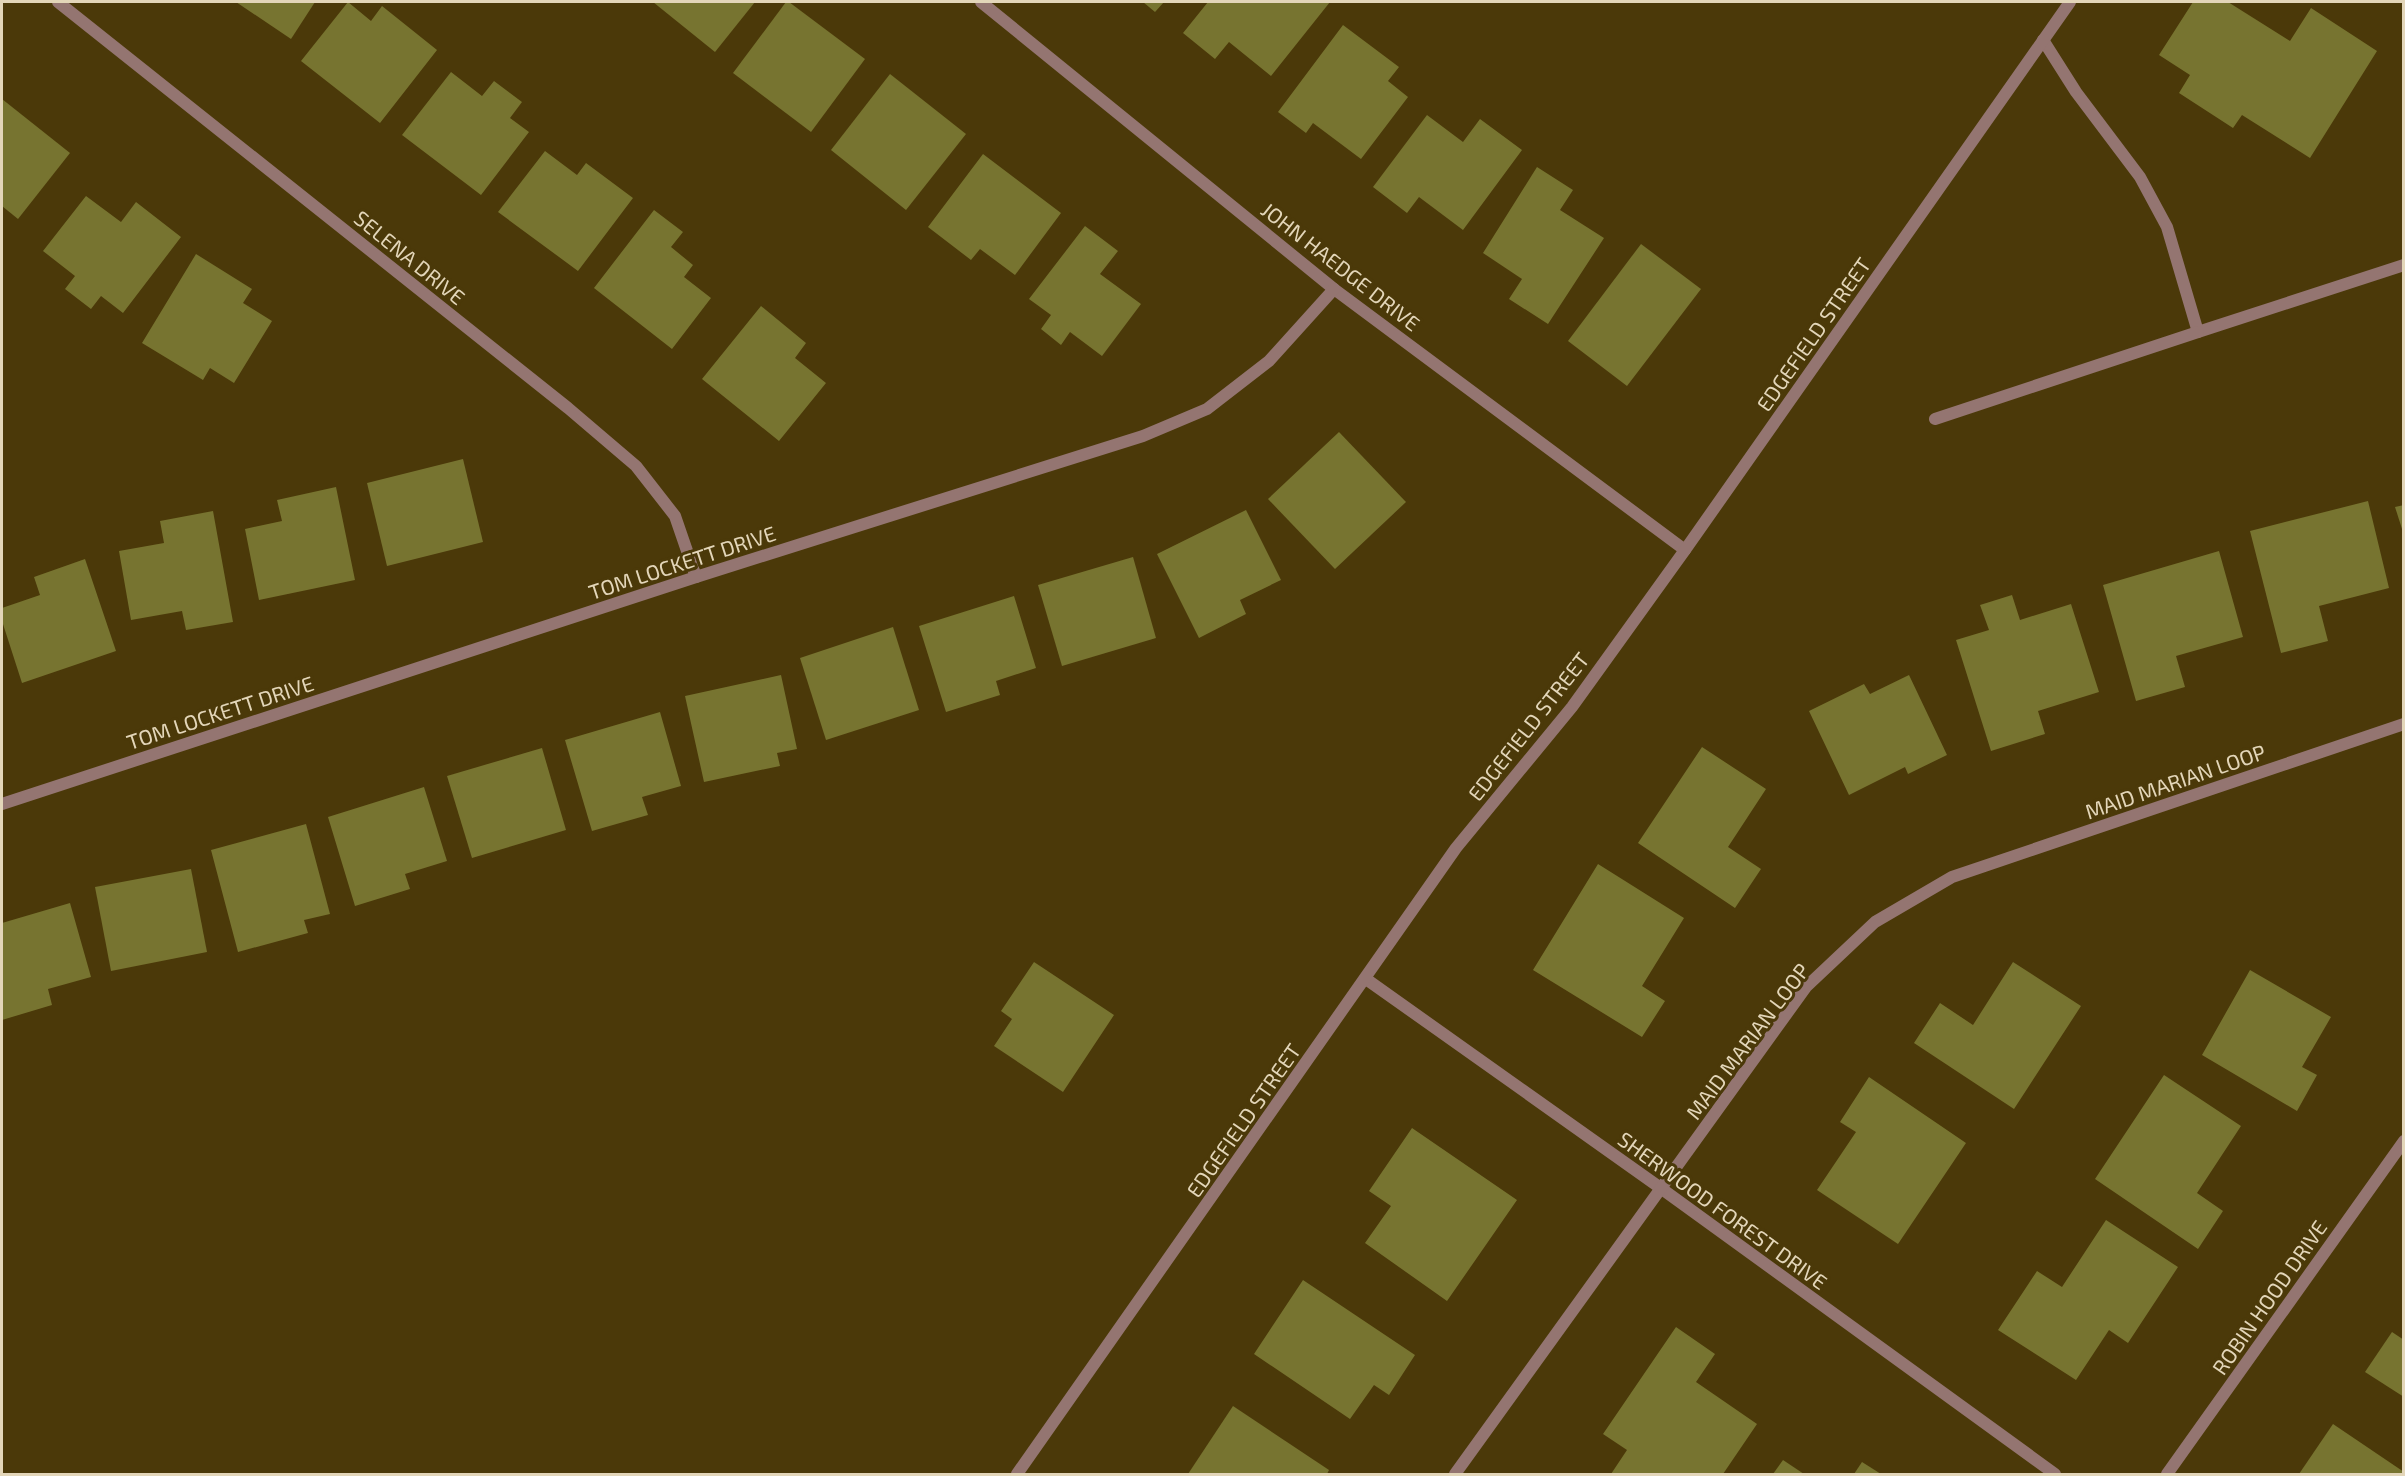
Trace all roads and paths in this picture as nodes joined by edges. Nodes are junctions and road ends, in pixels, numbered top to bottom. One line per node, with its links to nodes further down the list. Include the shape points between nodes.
1 (58, 2): 10 (street, SELENA DRIVE, via 636,466 675,516)
2 (981, 2): 6 (street, JOHN HAEDGE DRIVE)
3 (2070, 2): 4 (street, EDGEFIELD STREET)
4 (2043, 40): 7 (street, via 2076,92 2140,177 2167,227); 9 (street, EDGEFIELD STREET)
5 (2403, 265): 7 (street)
6 (1334, 289): 9 (street, JOHN HAEDGE DRIVE); 10 (street, TOM LOCKETT DRIVE, via 1269,361 1207,409 1143,436)
7 (2198, 332): 8 (street)
8 (1935, 419)
9 (1685, 550): 13 (street, EDGEFIELD STREET, via 1572,707 1456,848)
10 (696, 577): 12 (street, TOM LOCKETT DRIVE)
11 (2403, 724): 15 (street, MAID MARIAN LOOP, via 1952,878 1875,922 1806,987)
12 (2, 804)
13 (1366, 979): 15 (street, SHERWOOD FOREST DRIVE); 16 (street, EDGEFIELD STREET)
14 (2403, 1141): 19 (street, ROBIN HOOD DRIVE)
15 (1662, 1189): 17 (street, MAID MARIAN LOOP); 18 (street, SHERWOOD FOREST DRIVE)
16 (1017, 1474)
17 (1455, 1474)
18 (2055, 1474)
19 (2167, 1474)

